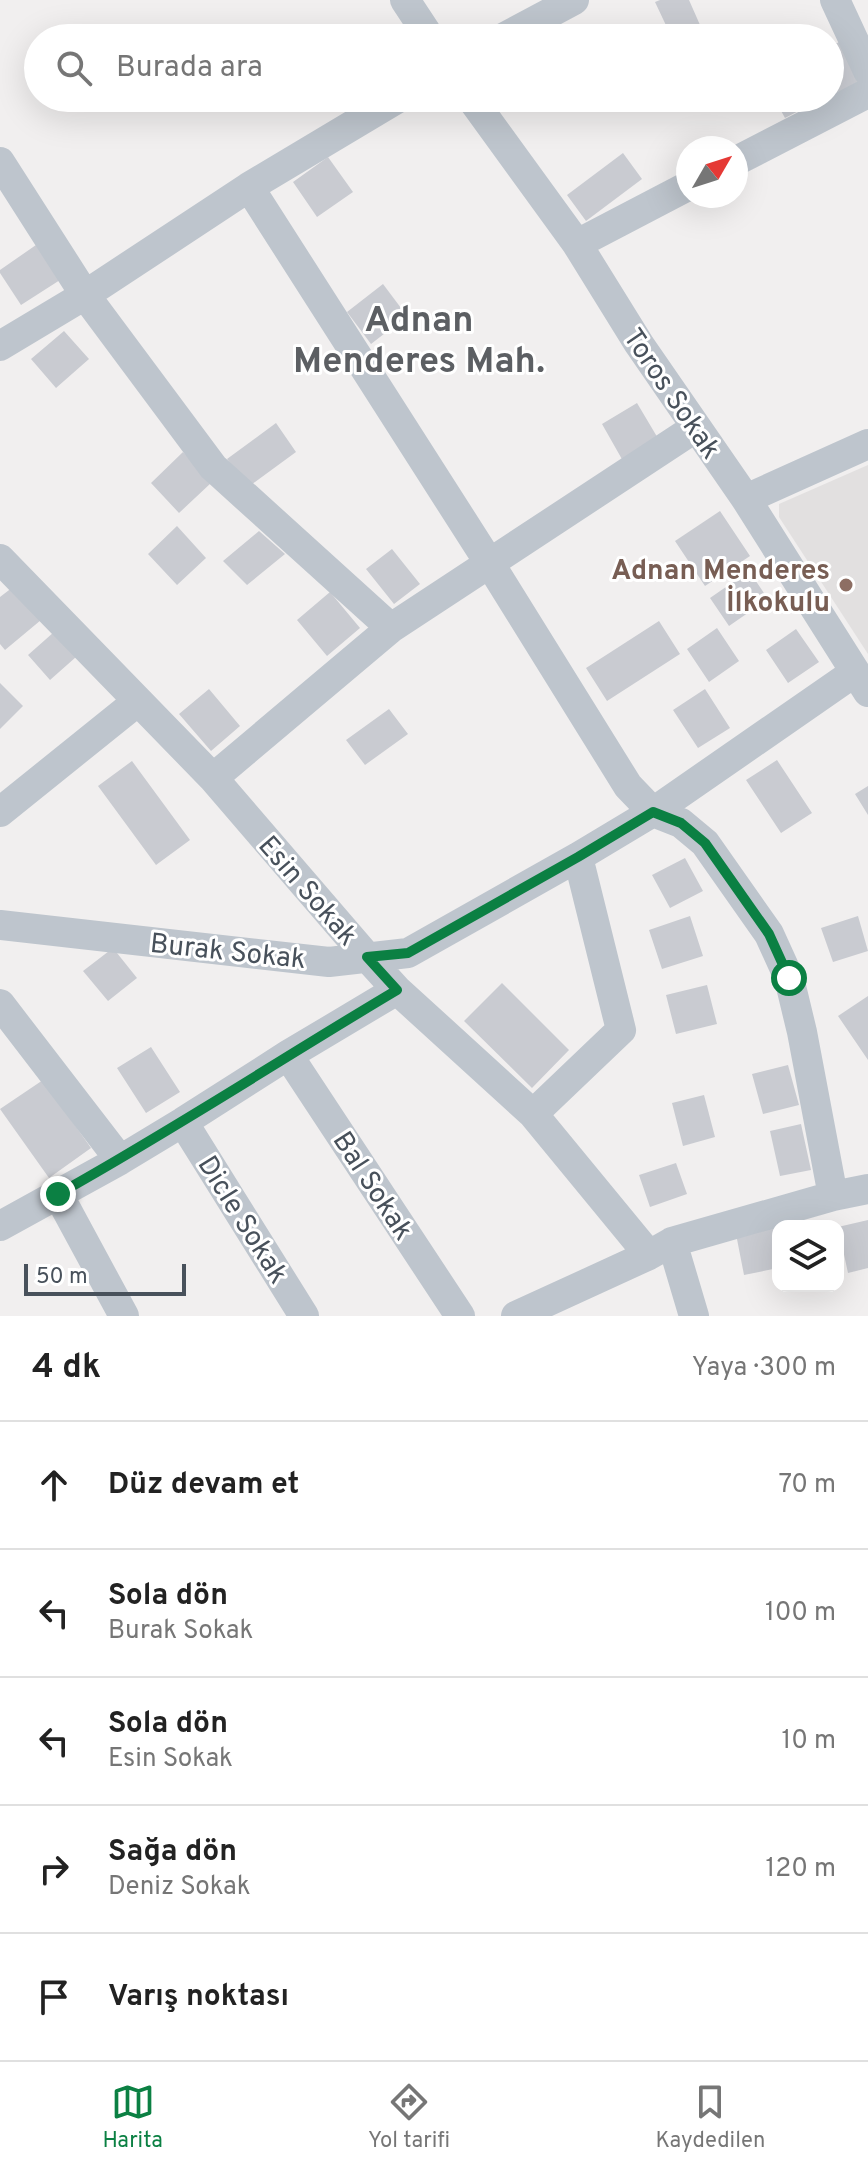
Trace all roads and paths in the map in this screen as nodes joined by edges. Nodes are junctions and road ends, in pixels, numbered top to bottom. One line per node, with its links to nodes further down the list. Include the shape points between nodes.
1 (405, 0): 4 (street)
2 (574, 0): 5 (street)
3 (835, 0): 6 (street)
4 (421, 24)
5 (529, 24)
6 (868, 71)
7 (868, 93): 8 (street)
8 (844, 105)
9 (375, 112): 14 (street)
10 (481, 112): 16 (street, Toros Sokak)
11 (831, 112): 12 (street)
12 (748, 155)
13 (0, 162): 17 (street)
14 (249, 187): 17 (street); 23 (street)
15 (676, 192): 16 (street)
16 (577, 244): 19 (street, Toros Sokak)
17 (85, 295): 18 (street); 24 (street, via 213,467)
18 (0, 346)
19 (695, 428): 21 (street, Toros Sokak); 23 (street)
20 (868, 444): 21 (street)
21 (746, 499): 25 (street, Toros Sokak)
22 (0, 559): 26 (street, Esin Sokak)
23 (490, 564): 24 (street); 29 (street, via 628,786)
24 (391, 628): 27 (street)
25 (862, 682): 29 (street, Burak Sokak)
26 (138, 701): 27 (street, Esin Sokak); 28 (street)
27 (213, 778): 32 (street, Esin Sokak)
28 (0, 812)
29 (653, 812): 30 (street, Burak Sokak); 41 (street, via 681,823 705,843 769,934 796,1005)
30 (578, 857): 32 (street, Burak Sokak, via 408,953); 36 (street, via 621,1030)
31 (0, 925): 32 (street, Burak Sokak, via 329,962)
32 (367, 957): 33 (street, Esin Sokak)
33 (397, 990): 35 (street); 36 (street, Esin Sokak)
34 (0, 1004): 38 (street)
35 (288, 1055): 37 (street); 46 (street, Bal Sokak)
36 (533, 1114): 43 (street, Esin Sokak)
37 (183, 1122): 38 (street); 45 (street, Dicle Sokak)
38 (120, 1160): 40 (street)
39 (868, 1189): 41 (street)
40 (58, 1194): 42 (street); 44 (street)
41 (833, 1196): 43 (street)
42 (0, 1226)
43 (660, 1249): 47 (street); 48 (street)
44 (124, 1316)
45 (304, 1316)
46 (460, 1316)
47 (516, 1316)
48 (694, 1316)

